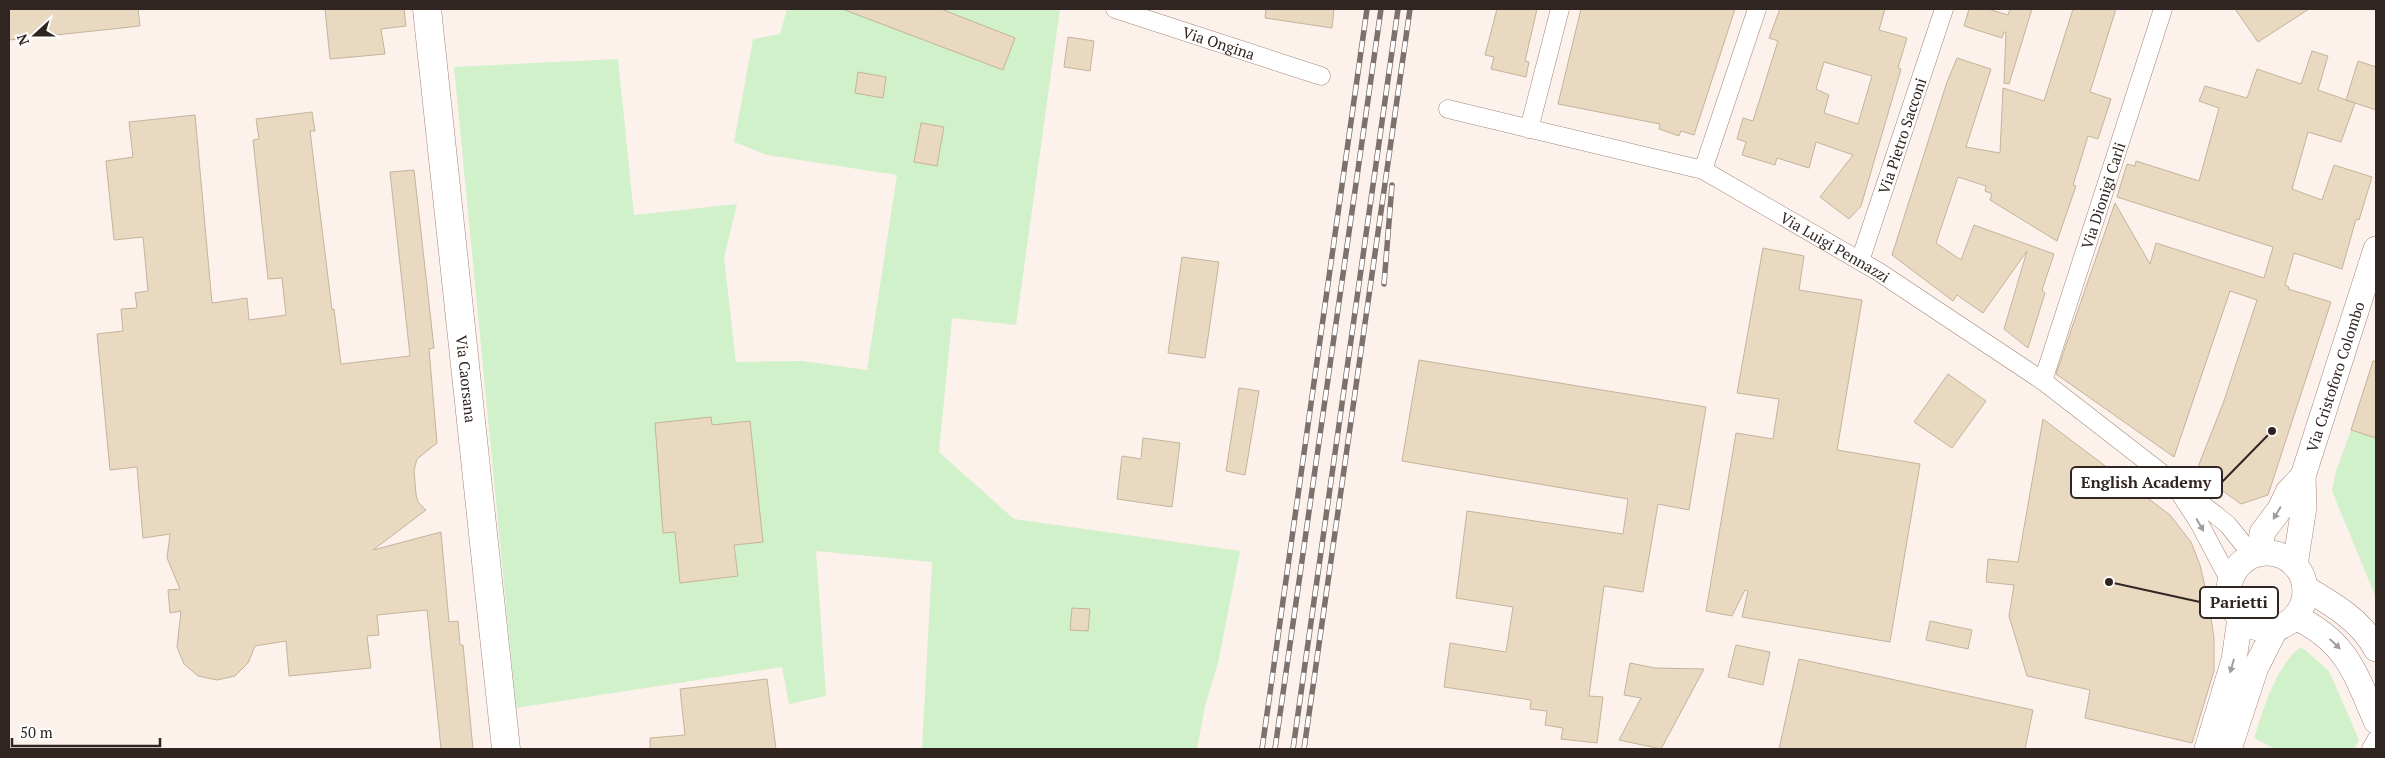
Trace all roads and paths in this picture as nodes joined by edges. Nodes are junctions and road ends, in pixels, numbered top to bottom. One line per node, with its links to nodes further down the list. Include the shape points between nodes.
1 (427, 9): 25 (main road, Via Caorsana)
2 (1115, 9): 7 (street, Via Ongina)
3 (1560, 9): 9 (street)
4 (1757, 9): 10 (street)
5 (1944, 9): 12 (street, Via Pietro Sacconi)
6 (2163, 9): 13 (street, Via Dionigi Carli)
7 (1321, 76)
8 (1448, 109): 9 (street, Via Luigi Pennazzi)
9 (1529, 129): 10 (street, Via Luigi Pennazzi)
10 (1702, 170): 12 (street, Via Luigi Pennazzi)
11 (2376, 249): 14 (main road, Via Cristoforo Colombo)
12 (1860, 261): 13 (street, Via Luigi Pennazzi)
13 (2043, 381): 15 (street, Via Luigi Pennazzi)
14 (2303, 476): 16 (main road, Via Cristoforo Colombo, one-way to 16, via 2288,492 2262,533); 17 (main road, Via Cristoforo Colombo, via 2304,507)
15 (2174, 484): 16 (street, Via Luigi Pennazzi, via 2228,525); 18 (street, Via Luigi Pennazzi, one-way to 18)
16 (2256, 554): 17 (main road, via 2272,553); 18 (main road, via 2241,564)
17 (2295, 565): 19 (main road)
18 (2230, 581): 20 (main road, via 2229,594)
19 (2305, 588): 21 (main road, via 2304,599); 22 (main road, via 2346,615 2372,640)
20 (2240, 618): 21 (main road, via 2263,629); 26 (main road, one-way to 26, via 2234,660)
21 (2285, 622): 23 (main road, one-way to 23, via 2318,630 2343,653 2351,663); 27 (main road, via 2256,667)
22 (2376, 649)
23 (2376, 721)
24 (2376, 740): 28 (street)
25 (506, 749)
26 (2207, 749)
27 (2228, 749)
28 (2371, 749)

